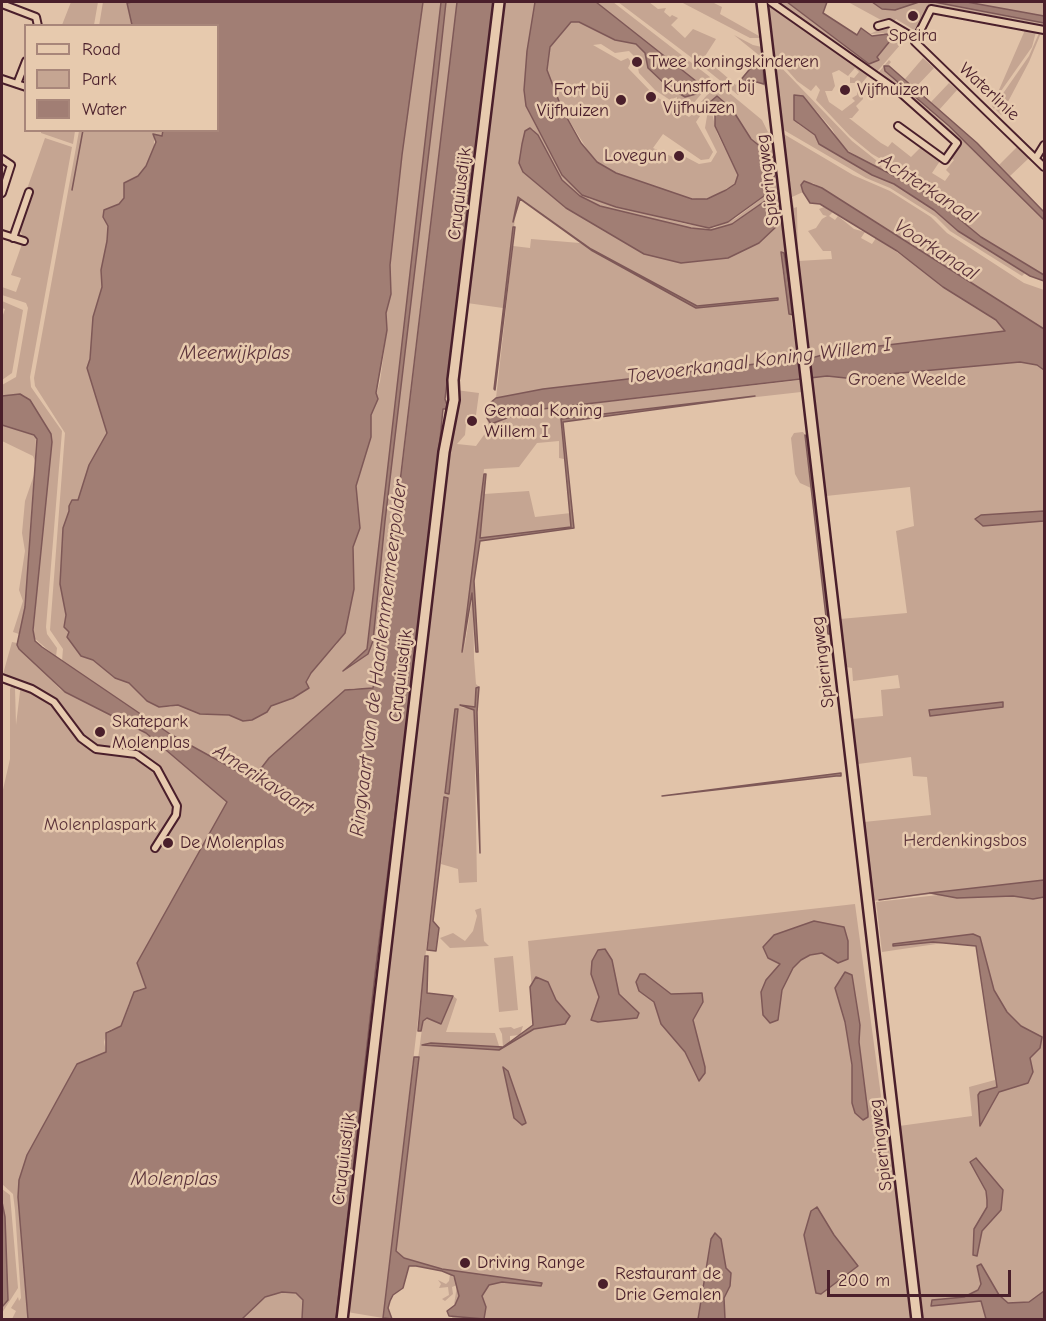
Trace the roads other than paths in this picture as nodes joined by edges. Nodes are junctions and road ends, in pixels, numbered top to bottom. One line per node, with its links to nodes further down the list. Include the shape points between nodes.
1 (499, 2): 25 (street, Cruquiusdijk)
2 (762, 2): 26 (street, Spieringweg)
3 (771, 2): 13 (street, via 902,94 957,143 945,160)
4 (2, 4): 5 (street, via 36,17)
5 (38, 24)
6 (878, 26): 8 (street, Waterlinie, via 889,23)
7 (1044, 30): 8 (street, via 931,9)
8 (916, 39): 15 (street, Waterlinie)
9 (24, 67): 11 (street)
10 (2, 79): 11 (street)
11 (17, 84): 12 (street)
12 (24, 86)
13 (898, 126)
14 (1044, 145): 15 (street)
15 (1036, 158): 17 (street, Waterlinie)
16 (2, 159): 19 (street, via 11,165)
17 (1044, 166)
18 (29, 192): 21 (street)
19 (2, 193)
20 (2, 234): 21 (street)
21 (14, 238): 22 (street)
22 (24, 241)
23 (2, 678): 24 (street, via 46,697 81,738 96,749 136,754 157,769 177,806 176,815)
24 (155, 848)
25 (342, 1320)
26 (917, 1320)

